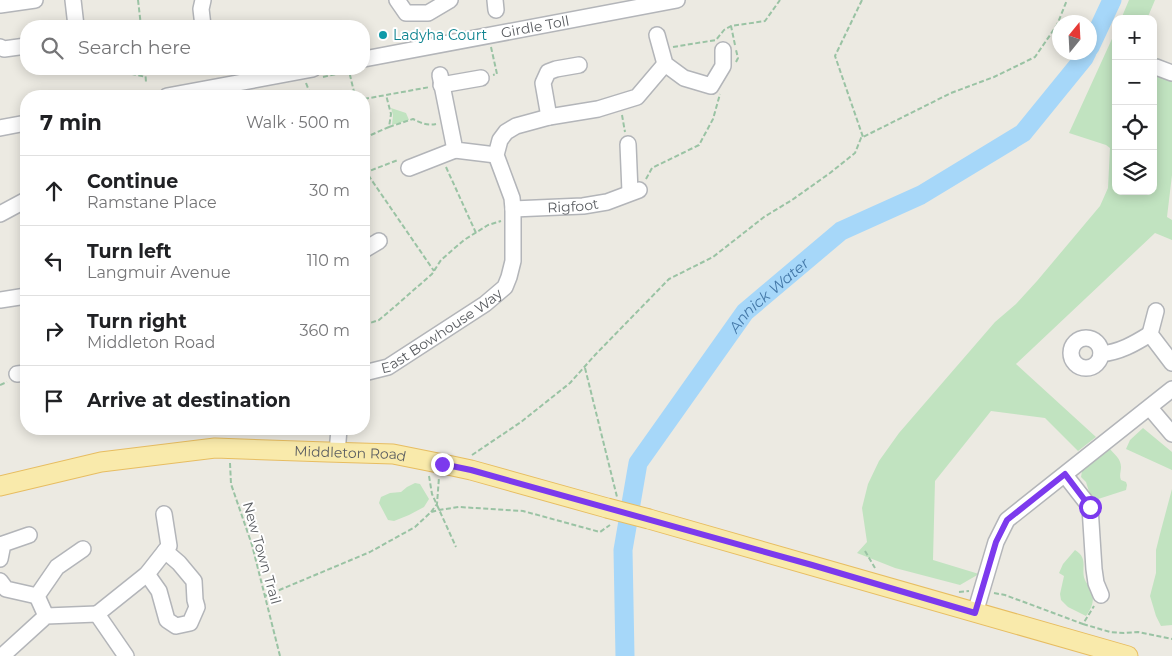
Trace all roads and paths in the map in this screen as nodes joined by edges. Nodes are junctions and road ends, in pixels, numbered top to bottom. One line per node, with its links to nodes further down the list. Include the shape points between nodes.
1 (34, 0): 10 (street)
2 (73, 0): 11 (street)
3 (138, 0): 12 (path)
4 (202, 0): 13 (street)
5 (397, 0): 6 (street, via 406,13 428,13)
6 (450, 0)
7 (677, 0): 20 (street, Girdle Toll)
8 (862, 0): 44 (path, via 835,56)
9 (1067, 0): 44 (path, via 1057,25 1035,57 951,93)
10 (0, 5)
11 (75, 20)
12 (140, 20)
13 (202, 20)
14 (731, 26): 18 (path, via 716,40)
15 (491, 44): 21 (path)
16 (0, 47): 17 (street)
17 (20, 47)
18 (661, 49): 19 (street, via 684,78 711,86 723,66); 37 (street, via 637,97)
19 (723, 50)
20 (370, 58)
21 (495, 61)
22 (579, 65): 38 (street, via 548,72 543,83)
23 (1157, 67): 24 (street)
24 (1172, 73)
25 (137, 75): 28 (path)
26 (314, 75): 32 (street); 33 (path)
27 (350, 75): 34 (path)
28 (146, 77): 30 (path)
29 (481, 78): 39 (street, via 440,80)
30 (146, 82)
31 (417, 88): 35 (path)
32 (200, 90)
33 (312, 90)
34 (354, 90)
35 (386, 95): 36 (path); 41 (path, via 391,114)
36 (370, 98)
37 (619, 102): 38 (street); 45 (path)
38 (549, 117): 47 (street, via 506,132)
39 (448, 121): 41 (path, via 431,125 413,119); 46 (street)
40 (20, 124): 42 (street)
41 (389, 127): 43 (path)
42 (0, 128)
43 (370, 135)
44 (864, 137): 66 (path, via 855,153 830,173 764,217 713,257 669,278)
45 (628, 144): 54 (street, Rigfoot, via 635,191 608,202)
46 (455, 150): 47 (street); 48 (street)
47 (496, 155): 54 (street, East Bowhouse Way, via 512,198)
48 (436, 158): 49 (street); 55 (path, via 448,168)
49 (409, 168): 50 (path, via 397,160)
50 (370, 171)
51 (370, 180): 58 (path)
52 (20, 203): 53 (street)
53 (0, 214)
54 (513, 214): 55 (path, via 488,224); 67 (street, East Bowhouse Way, via 513,261 505,287 486,304 388,367)
55 (476, 233): 58 (path, via 441,260)
56 (379, 241): 57 (street)
57 (370, 246)
58 (434, 271): 62 (path, via 379,320)
59 (20, 297): 60 (street)
60 (0, 300)
61 (1156, 311): 63 (street)
62 (370, 323)
63 (1150, 334): 64 (street, via 1114,353); 65 (street)
64 (1101, 354)
65 (1172, 363)
66 (585, 368): 75 (path, via 520,422 470,457); 80 (path)
67 (370, 372)
68 (1172, 389): 69 (street)
69 (1150, 408): 70 (street); 76 (street)
70 (1172, 434)
71 (338, 435): 72 (street)
72 (337, 453): 74 (main road, Middleton Road, via 393,454); 77 (main road, Middleton Road, via 215,448 101,462)
73 (229, 455): 95 (path, New Town Trail, via 231,484)
74 (437, 463): 75 (main road, Middleton Road); 78 (path); 78 (path, via 429,477)
75 (467, 469): 80 (main road, Middleton Road)
76 (1065, 474): 92 (street, via 1007,520 996,542); 93 (street, via 1090,507 1094,569)
77 (0, 486)
78 (437, 504): 79 (path); 81 (path)
79 (439, 510): 80 (path, via 459,507 523,511 600,532); 81 (path); 84 (path)
80 (612, 511): 96 (main road, Middleton Road, bridge, via 650,519)
81 (431, 512): 95 (path, via 415,528 370,552)
82 (164, 514): 86 (street, via 169,546)
83 (29, 535): 88 (street, via 3,544)
84 (456, 547)
85 (82, 549): 94 (street, via 57,567)
86 (165, 551): 89 (street); 89 (street, via 194,581 197,607 190,623 176,626 167,620 158,591)
87 (865, 551): 90 (path, via 875,565)
88 (0, 559)
89 (147, 574): 97 (street)
90 (876, 574)
91 (2, 587): 94 (street)
92 (981, 592): 96 (street); 99 (path, via 1005,595)
93 (1101, 595): 99 (path)
94 (37, 596): 98 (street)
95 (266, 596): 103 (path, New Town Trail)
96 (975, 613): 104 (main road, Middleton Road)
97 (97, 614): 98 (street); 102 (street)
98 (46, 616): 101 (street)
99 (1083, 624): 100 (path, via 1110,632 1138,632)
100 (1172, 639)
101 (2, 656)
102 (126, 656)
103 (280, 656)
104 (1128, 656)

